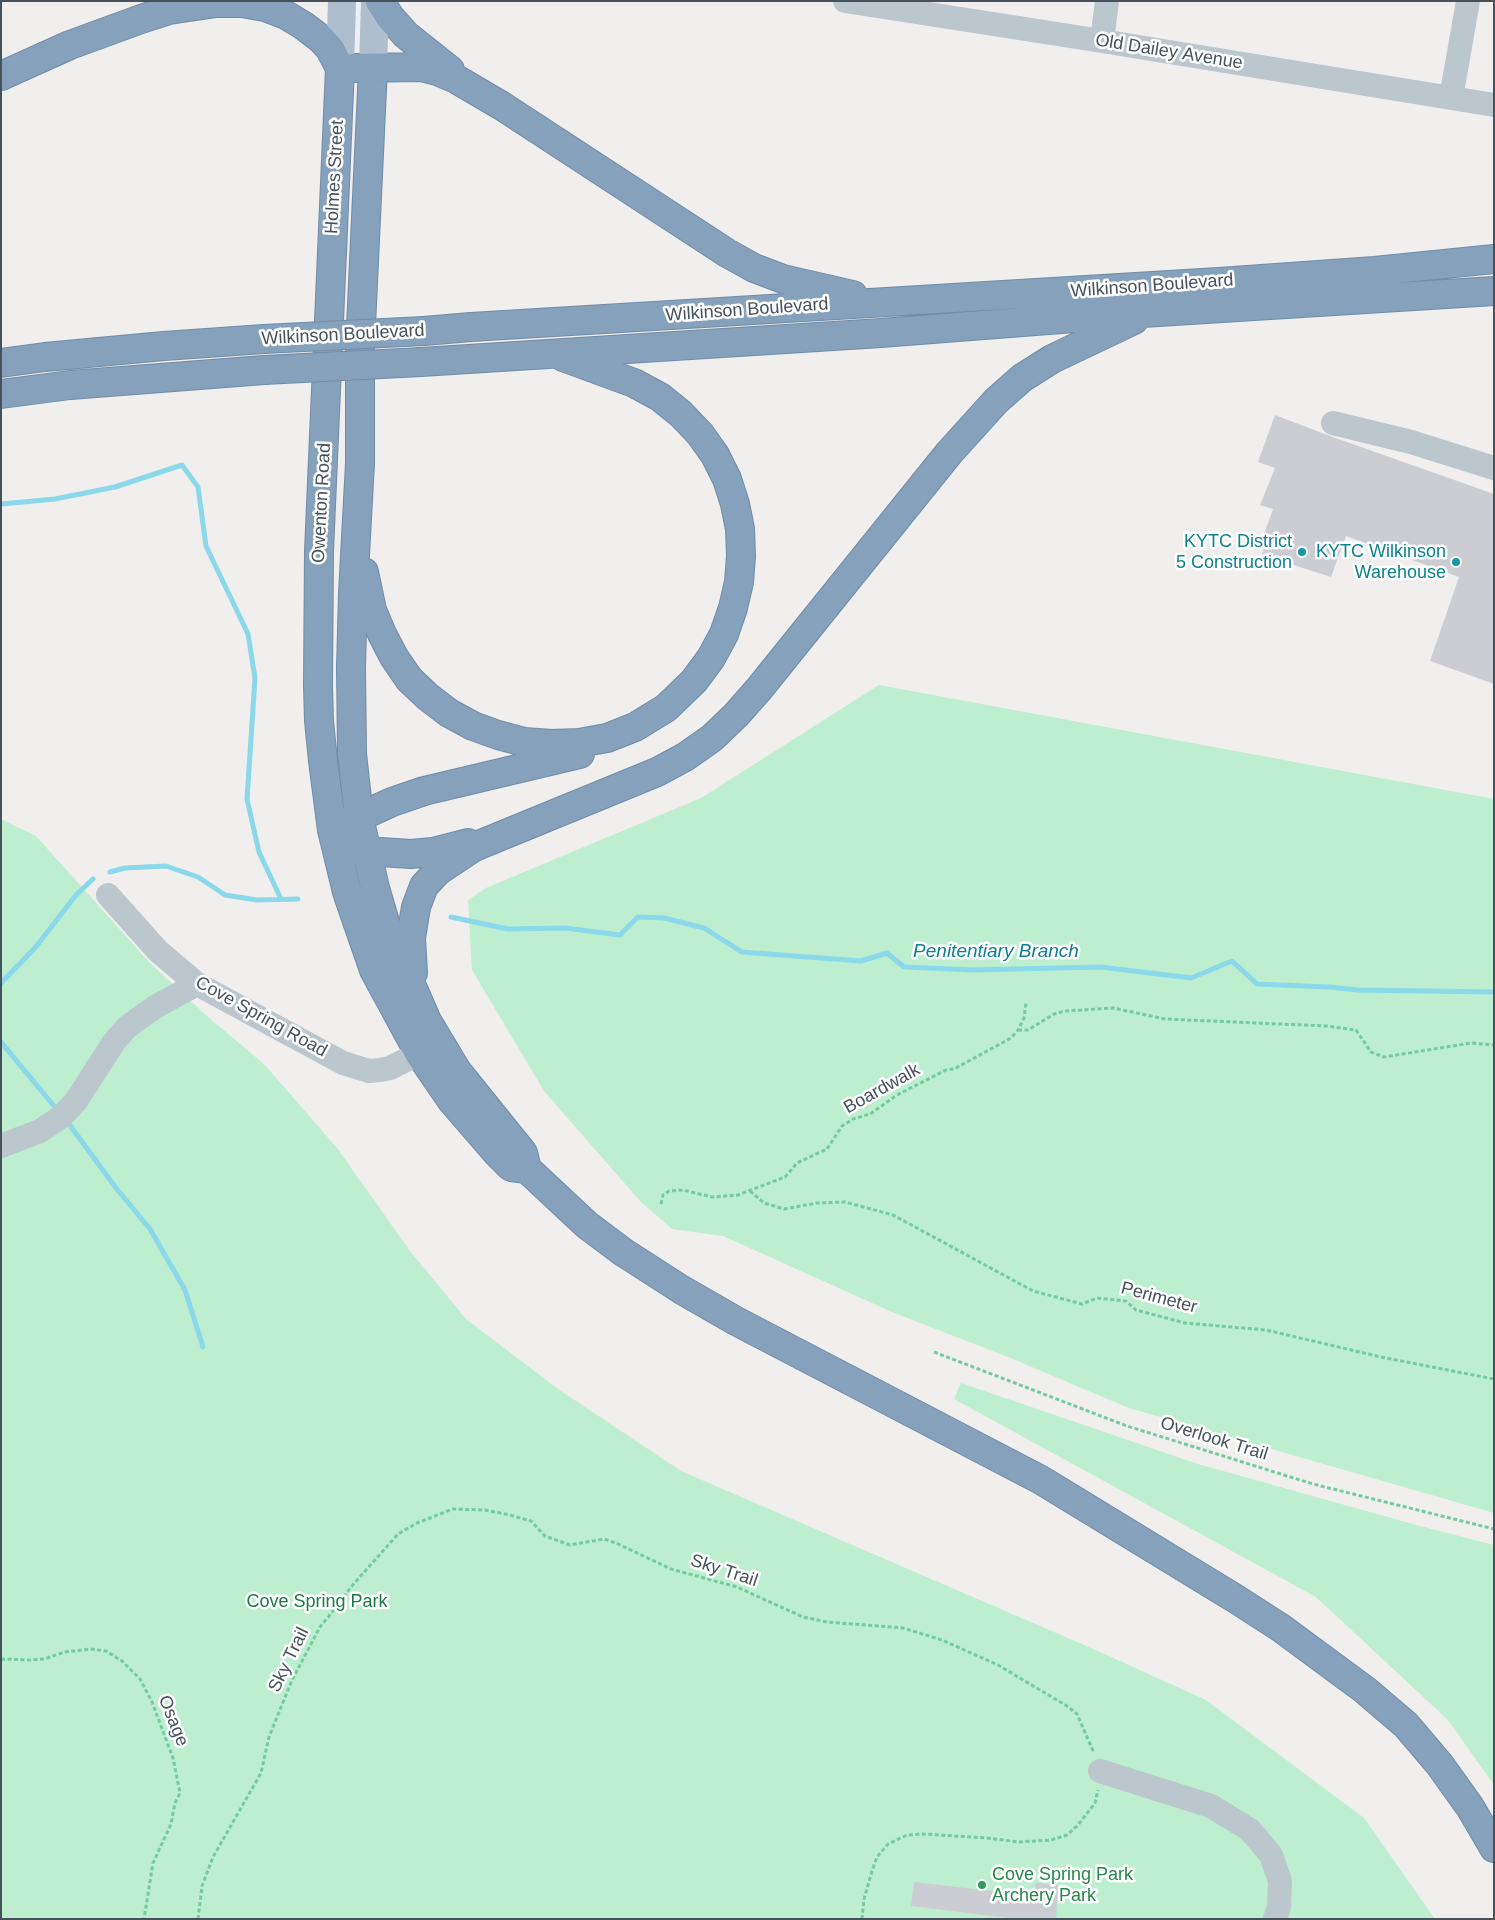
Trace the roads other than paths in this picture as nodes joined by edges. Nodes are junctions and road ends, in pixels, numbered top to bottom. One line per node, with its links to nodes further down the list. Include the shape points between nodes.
1 (197, 1): 8 (highway)
2 (342, 1): 10 (main road, Holmes Street)
3 (375, 1): 11 (main road, Holmes Street)
4 (380, 1): 13 (highway, via 406,35)
5 (844, 1): 9 (street, Old Dailey Avenue)
6 (1107, 1): 9 (street)
7 (1468, 1): 14 (street)
8 (169, 10): 10 (highway, via 216,3 265,7 304,26 330,49); 12 (highway, via 70,45)
9 (1102, 41): 14 (street, Old Dailey Avenue)
10 (340, 68): 11 (highway); 20 (highway, Holmes Street)
11 (373, 68): 13 (highway, via 421,67); 26 (highway, Holmes Street, via 360,347 360,463)
12 (1, 76)
13 (478, 91): 18 (highway, via 754,268 783,279)
14 (1451, 98): 15 (street, Old Dailey Avenue)
15 (1494, 104)
16 (1494, 259): 18 (highway, Wilkinson Boulevard, via 1375,271)
17 (1494, 291): 19 (highway, Wilkinson Boulevard)
18 (881, 302): 22 (highway, Wilkinson Boulevard, bridge, via 264,339)
19 (1147, 313): 21 (highway, Wilkinson Boulevard); 29 (highway, via 1052,359 1022,378 996,401 949,453 759,689 712,738 657,772)
20 (328, 352): 30 (highway, Owenton Road, via 319,551 319,721)
21 (552, 353): 23 (highway, Wilkinson Boulevard, bridge, via 264,370 70,385); 27 (highway, via 634,383 660,397 700,434 727,479 740,529 739,582 733,608 711,658 694,682)
22 (1, 363)
23 (1, 394)
24 (1333, 423): 25 (street, via 1411,442)
25 (1494, 468)
26 (356, 532): 27 (highway, via 372,610 382,634 409,678 449,714 498,735 524,742 551,744 607,738 635,727); 28 (highway, via 351,715)
27 (666, 708): 28 (highway, via 626,735 600,747 424,791)
28 (359, 818): 30 (highway); 31 (highway)
29 (500, 836): 31 (highway, via 433,852); 34 (highway, via 454,859 424,886 416,907 411,938)
30 (334, 840): 31 (highway); 35 (highway, Owenton Road, via 374,970)
31 (367, 852): 34 (highway, via 387,929)
32 (108, 895): 33 (street, Cove Spring Road, via 158,951)
33 (197, 984): 35 (street, Cove Spring Road, via 356,1068 369,1071 390,1068); 36 (street, via 127,1027 76,1101 61,1116 40,1131)
34 (417, 999): 35 (highway)
35 (429, 1048): 38 (highway, via 452,1101 497,1153 511,1167 527,1169 587,1225 622,1252 682,1290 778,1343 1041,1480 1191,1570 1280,1628 1365,1690 1406,1724 1440,1764)
36 (1, 1146)
37 (1100, 1771): 39 (street, via 1211,1806 1250,1830 1271,1855 1280,1881)
38 (1494, 1848)
39 (1275, 1919)

